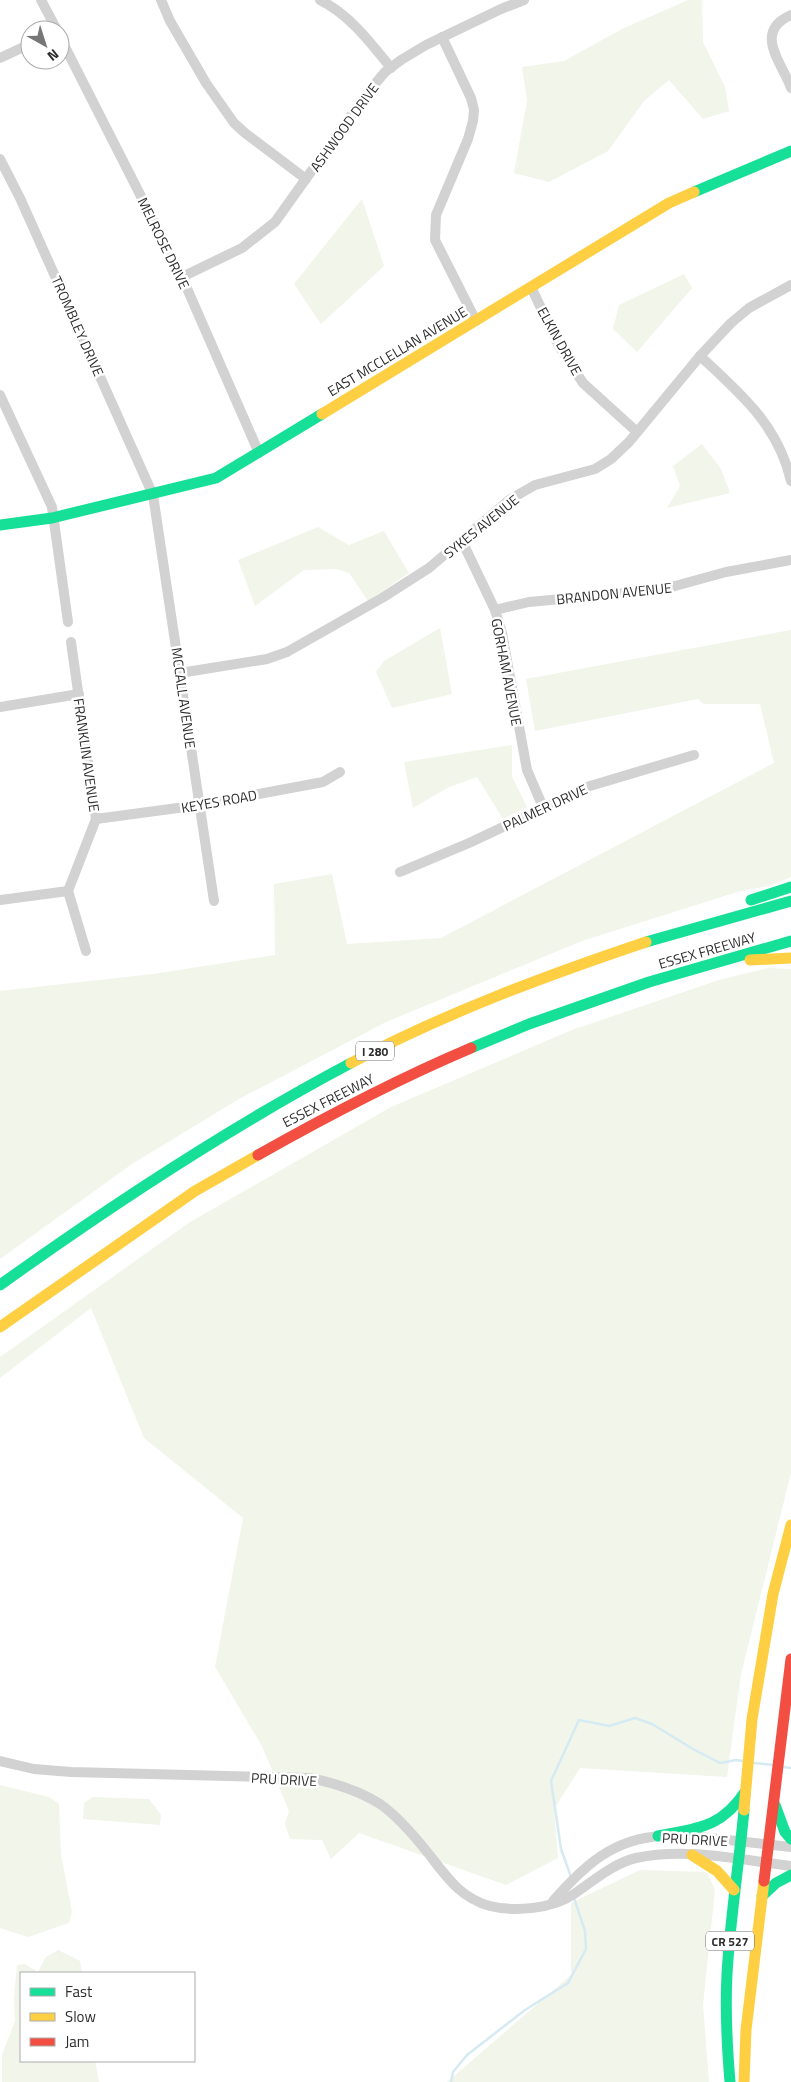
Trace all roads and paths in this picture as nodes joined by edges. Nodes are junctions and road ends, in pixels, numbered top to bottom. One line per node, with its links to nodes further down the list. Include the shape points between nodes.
1 (41, 0): 6 (street)
2 (161, 0): 15 (street, via 206,83 234,123)
3 (320, 0): 11 (street, via 362,33)
4 (524, 0): 7 (street, ASHWOOD DRIVE)
5 (791, 15): 12 (street, via 776,26 772,48)
6 (51, 20)
7 (442, 38): 11 (street, ASHWOOD DRIVE); 19 (street, via 474,110 468,139 436,215 435,240)
8 (20, 49): 10 (street)
9 (70, 57): 16 (street, MELROSE DRIVE)
10 (0, 58)
11 (391, 68): 15 (street, ASHWOOD DRIVE, via 365,96)
12 (791, 88)
13 (791, 151): 18 (main road, EAST MCCLELLAN AVENUE, via 669,204)
14 (0, 159): 25 (street, TROMBLEY DRIVE)
15 (306, 179): 16 (street, ASHWOOD DRIVE, via 275,222 262,234 242,248)
16 (182, 277): 23 (street, MELROSE DRIVE)
17 (791, 285): 20 (street, SYKES AVENUE, via 749,308)
18 (531, 287): 19 (main road, EAST MCCLELLAN AVENUE); 22 (street, ELKIN DRIVE, via 559,346 583,383)
19 (476, 321): 23 (main road, EAST MCCLELLAN AVENUE)
20 (700, 356): 22 (street, SYKES AVENUE); 24 (street, via 757,412 779,443)
21 (0, 395): 26 (street, via 52,507)
22 (637, 432): 28 (street, SYKES AVENUE, via 611,459 595,469 535,485 509,500)
23 (259, 453): 25 (main road, EAST MCCLELLAN AVENUE, via 216,478)
24 (791, 482)
25 (153, 495): 26 (main road, EAST MCCLELLAN AVENUE); 33 (street, MCCALL AVENUE)
26 (52, 518): 27 (main road, EAST MCCLELLAN AVENUE); 31 (street)
27 (0, 525)
28 (462, 541): 30 (street, GORHAM AVENUE); 33 (street, SYKES AVENUE, via 429,568 382,598 287,652 267,659)
29 (791, 560): 30 (street, BRANDON AVENUE, via 666,588 529,602)
30 (495, 610): 39 (street, GORHAM AVENUE, via 526,770)
31 (68, 622)
32 (71, 642): 34 (street, FRANKLIN AVENUE)
33 (180, 673): 38 (street, MCCALL AVENUE)
34 (79, 694): 35 (street); 40 (street, FRANKLIN AVENUE)
35 (0, 707)
36 (694, 755): 39 (street, PALMER DRIVE, via 590,786)
37 (340, 772): 38 (street, KEYES ROAD, via 323,782)
38 (200, 805): 40 (street, KEYES ROAD); 46 (street, MCCALL AVENUE)
39 (544, 807): 41 (street, PALMER DRIVE)
40 (96, 819): 43 (street, FRANKLIN AVENUE)
41 (400, 872)
42 (791, 887): 49 (main road, via 692,919)
43 (68, 890): 44 (street); 48 (street)
44 (0, 900)
45 (791, 900): 49 (main road, ESSEX FREEWAY / I 280)
46 (214, 901)
47 (791, 941): 51 (main road, ESSEX FREEWAY)
48 (86, 951)
49 (605, 955): 52 (main road, ESSEX FREEWAY / I 280, via 509,991 414,1032 334,1072 233,1128 142,1184)
50 (791, 958): 51 (main road, via 735,962)
51 (649, 982): 53 (main road, ESSEX FREEWAY, via 529,1024 427,1067 319,1120 195,1192)
52 (0, 1285)
53 (0, 1328)
54 (791, 1525): 57 (main road, CR 527, via 764,1646 752,1719)
55 (791, 1659): 58 (main road, CR 527)
56 (0, 1761): 70 (street, PRU DRIVE, via 34,1769 71,1772 310,1778 338,1784 392,1814 450,1883 472,1899 508,1909 534,1908 552,1903)
57 (746, 1791): 59 (main road, via 724,1818); 61 (main road, CR 527)
58 (773, 1800): 60 (main road, via 785,1832); 62 (main road, CR 527)
59 (658, 1836): 61 (street, PRU DRIVE, via 686,1835); 70 (street, PRU DRIVE, via 612,1848 575,1878)
60 (791, 1839)
61 (742, 1842): 62 (street, PRU DRIVE); 65 (main road, CR 527)
62 (768, 1845): 63 (street, PRU DRIVE); 66 (main road, CR 527)
63 (791, 1847)
64 (692, 1855): 65 (street, PRU DRIVE); 69 (main road, via 718,1871); 70 (street, PRU DRIVE, via 634,1858)
65 (740, 1858): 66 (street, PRU DRIVE); 69 (main road, CR 527)
66 (766, 1863): 67 (street, PRU DRIVE); 71 (main road, CR 527)
67 (791, 1866)
68 (791, 1875): 71 (main road)
69 (734, 1890): 72 (main road, CR 527, via 726,2028)
70 (569, 1891)
71 (762, 1896): 73 (main road, CR 527, via 746,2030)
72 (730, 2082)
73 (744, 2082)

